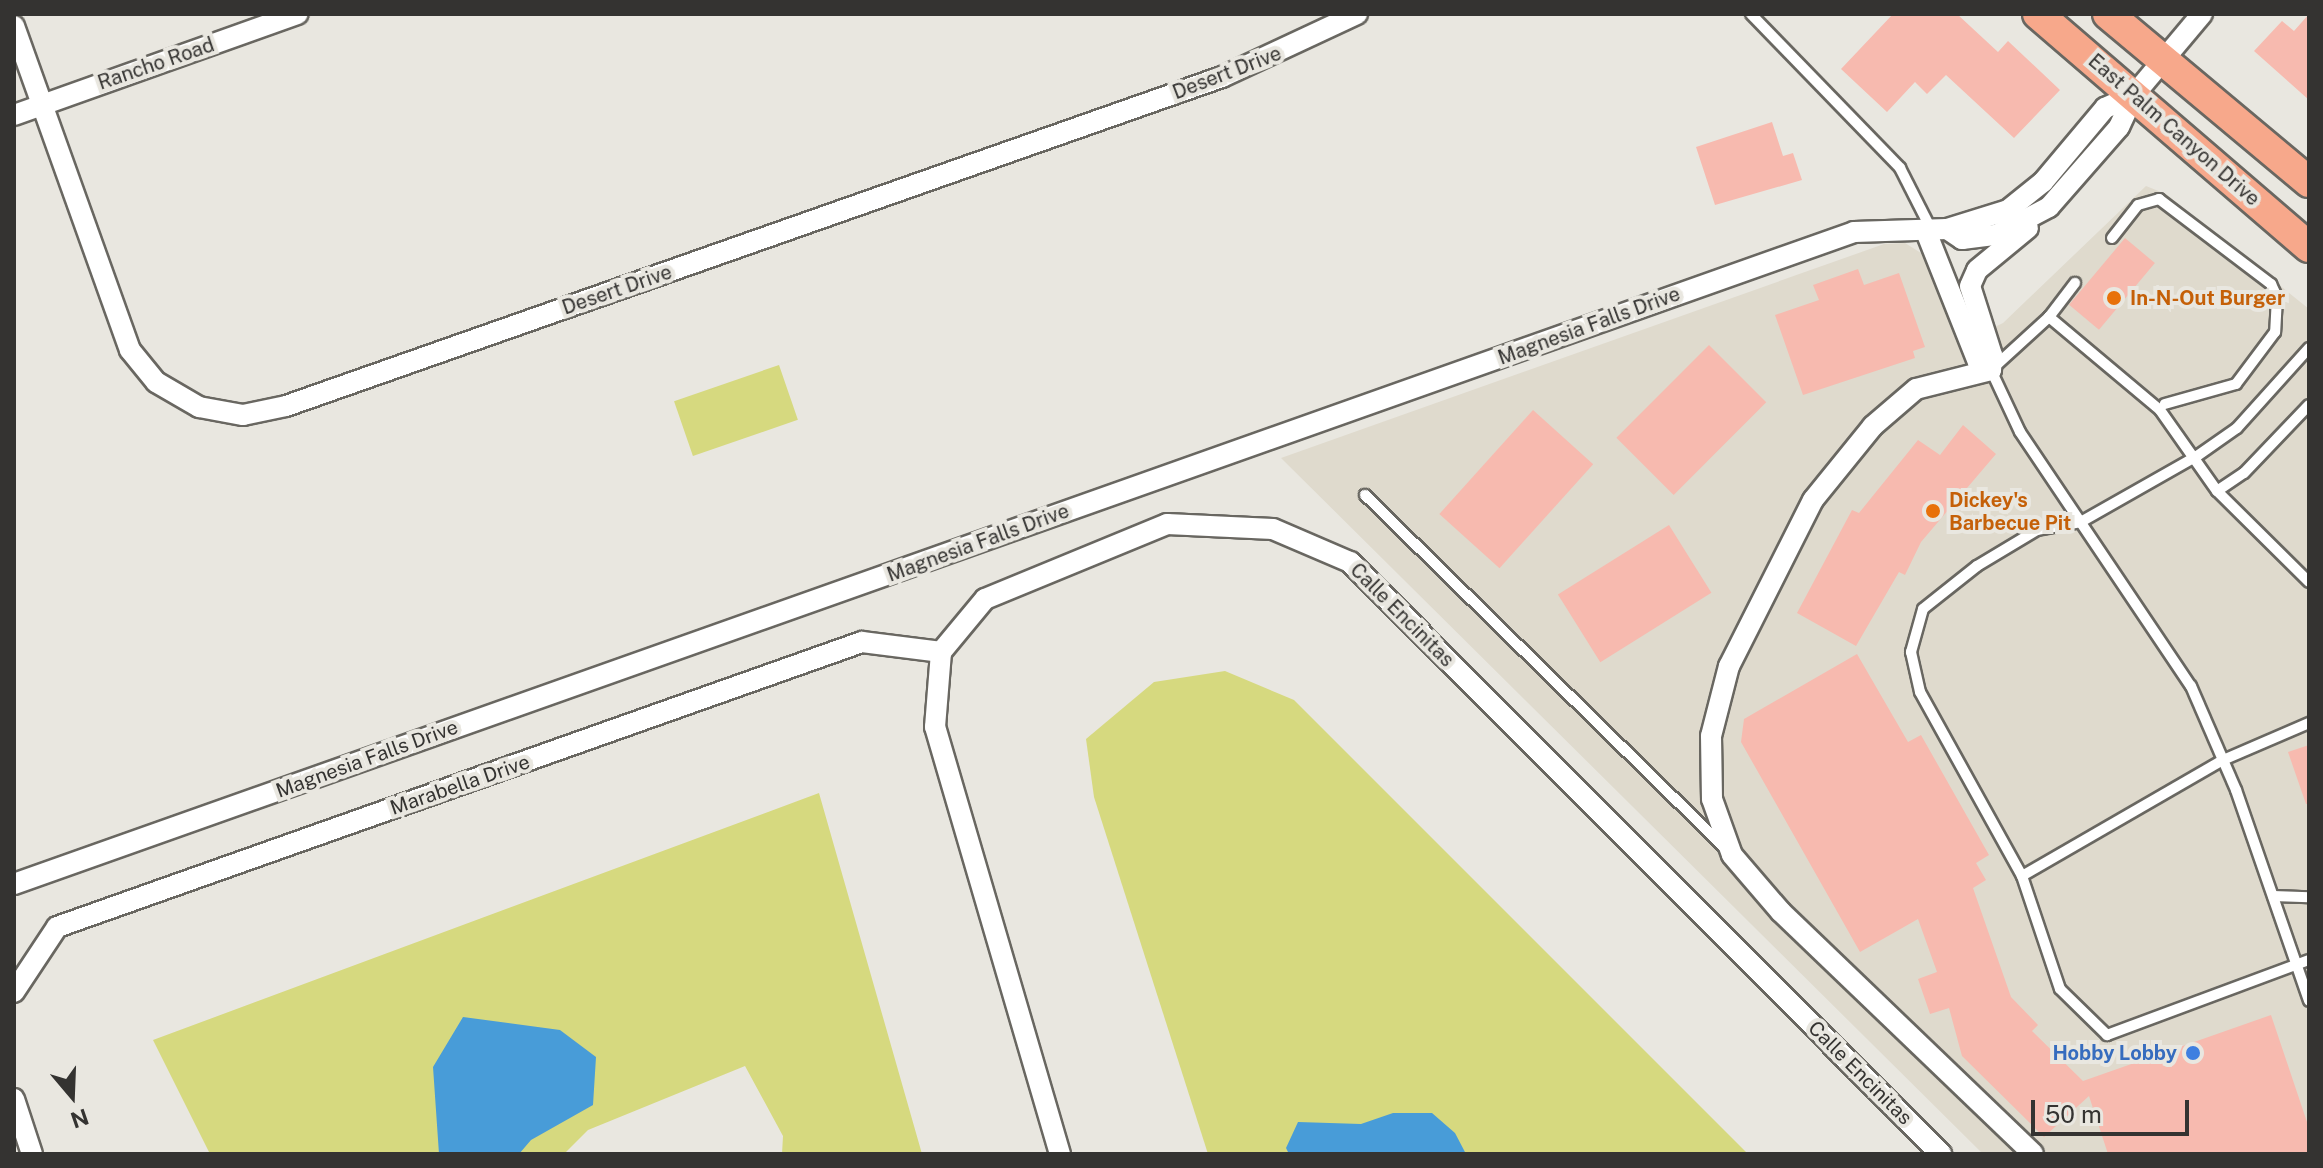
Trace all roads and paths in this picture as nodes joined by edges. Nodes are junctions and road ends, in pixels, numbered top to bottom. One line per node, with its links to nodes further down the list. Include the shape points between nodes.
1 (298, 14): 10 (street, Rancho Road)
2 (1357, 14): 10 (street, Desert Drive, via 1222,77 286,406 243,415 199,407 156,382 130,350)
3 (1751, 14): 14 (lane, via 1900,168)
4 (2038, 14): 9 (main road, East Palm Canyon Drive)
5 (2108, 14): 8 (main road)
6 (2202, 14): 8 (street, Magnesia Falls Drive)
7 (14, 26): 10 (street, Desert Drive)
8 (2161, 60): 9 (street, Magnesia Falls Drive); 12 (main road)
9 (2134, 95): 13 (street, Magnesia Falls Drive, via 2119,127); 14 (street, Magnesia Falls Drive, via 2105,108 2027,198); 16 (main road, East Palm Canyon Drive)
10 (43, 104): 11 (street, Rancho Road)
11 (14, 115)
12 (2309, 182)
13 (2038, 215): 14 (street, Magnesia Falls Drive, via 1996,235 1962,239); 20 (street, via 1973,277 1970,298 1992,355)
14 (1934, 229): 20 (street, via 1978,362); 33 (street, Magnesia Falls Drive, via 1854,232)
15 (2112, 238): 21 (lane, via 2138,205 2159,199 2271,284 2277,297 2275,332 2236,384)
16 (2309, 247)
17 (2075, 283): 18 (lane)
18 (2049, 317): 20 (lane); 23 (lane, via 2122,374)
19 (2309, 348): 23 (lane, via 2237,428)
20 (1991, 370): 26 (lane, via 2020,432); 31 (street, via 1916,389 1873,426 1813,500 1729,666 1711,736 1712,799)
21 (2165, 404)
22 (2309, 405): 24 (lane, via 2244,473)
23 (2197, 456): 24 (lane); 26 (lane)
24 (2217, 491): 27 (lane)
25 (1365, 495): 31 (lane)
26 (2081, 522): 30 (lane, via 2191,686); 32 (lane, via 2037,530 1977,566 1923,609 1913,629 1911,652 1920,692)
27 (2309, 582)
28 (941, 652): 38 (street, Marabella Drive, via 862,642 57,927); 42 (street, via 935,727); 43 (street, Calle Encinitas, via 985,599 1167,524 1273,529 1350,562)
29 (2309, 723): 30 (lane)
30 (2223, 760): 32 (lane); 34 (lane)
31 (1732, 855): 44 (street, via 1781,912)
32 (2022, 876): 37 (lane, via 2060,989 2107,1035)
33 (14, 884)
34 (2273, 896): 35 (lane); 37 (lane)
35 (2309, 897)
36 (2309, 960): 37 (lane)
37 (2296, 965): 39 (lane)
38 (14, 992)
39 (2309, 1001)
40 (14, 1099): 41 (street)
41 (32, 1154)
42 (1060, 1154)
43 (1941, 1154)
44 (2033, 1154)

